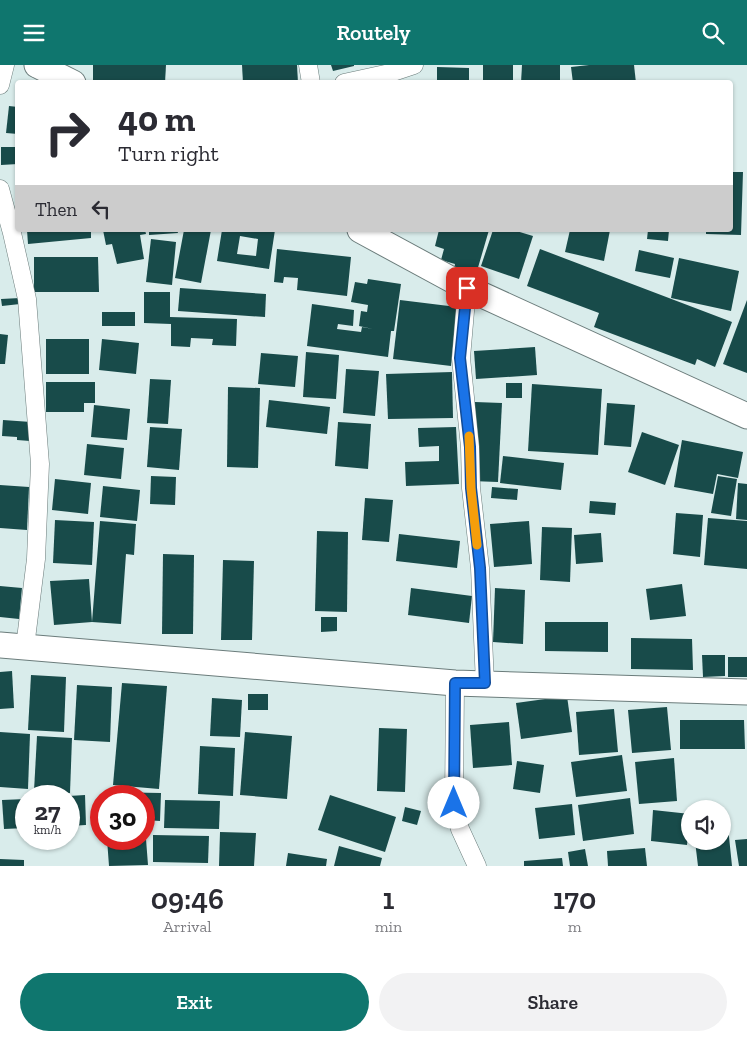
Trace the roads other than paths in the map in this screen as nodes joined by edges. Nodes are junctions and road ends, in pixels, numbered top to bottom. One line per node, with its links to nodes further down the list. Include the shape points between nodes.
1 (5, 65): 8 (street)
2 (37, 65): 5 (street)
3 (308, 65): 6 (street)
4 (414, 65): 7 (street)
5 (67, 80)
6 (310, 80)
7 (358, 80)
8 (0, 85)
9 (0, 189): 14 (street, via 27,299 40,463 36,559)
10 (364, 232): 11 (street)
11 (467, 288): 12 (street); 16 (street, via 460,358 480,568)
12 (747, 416)
13 (0, 645): 14 (street)
14 (25, 647): 15 (street)
15 (455, 683): 16 (street); 18 (street, via 454,803 460,829)
16 (485, 683): 17 (street)
17 (747, 692)
18 (476, 866)

